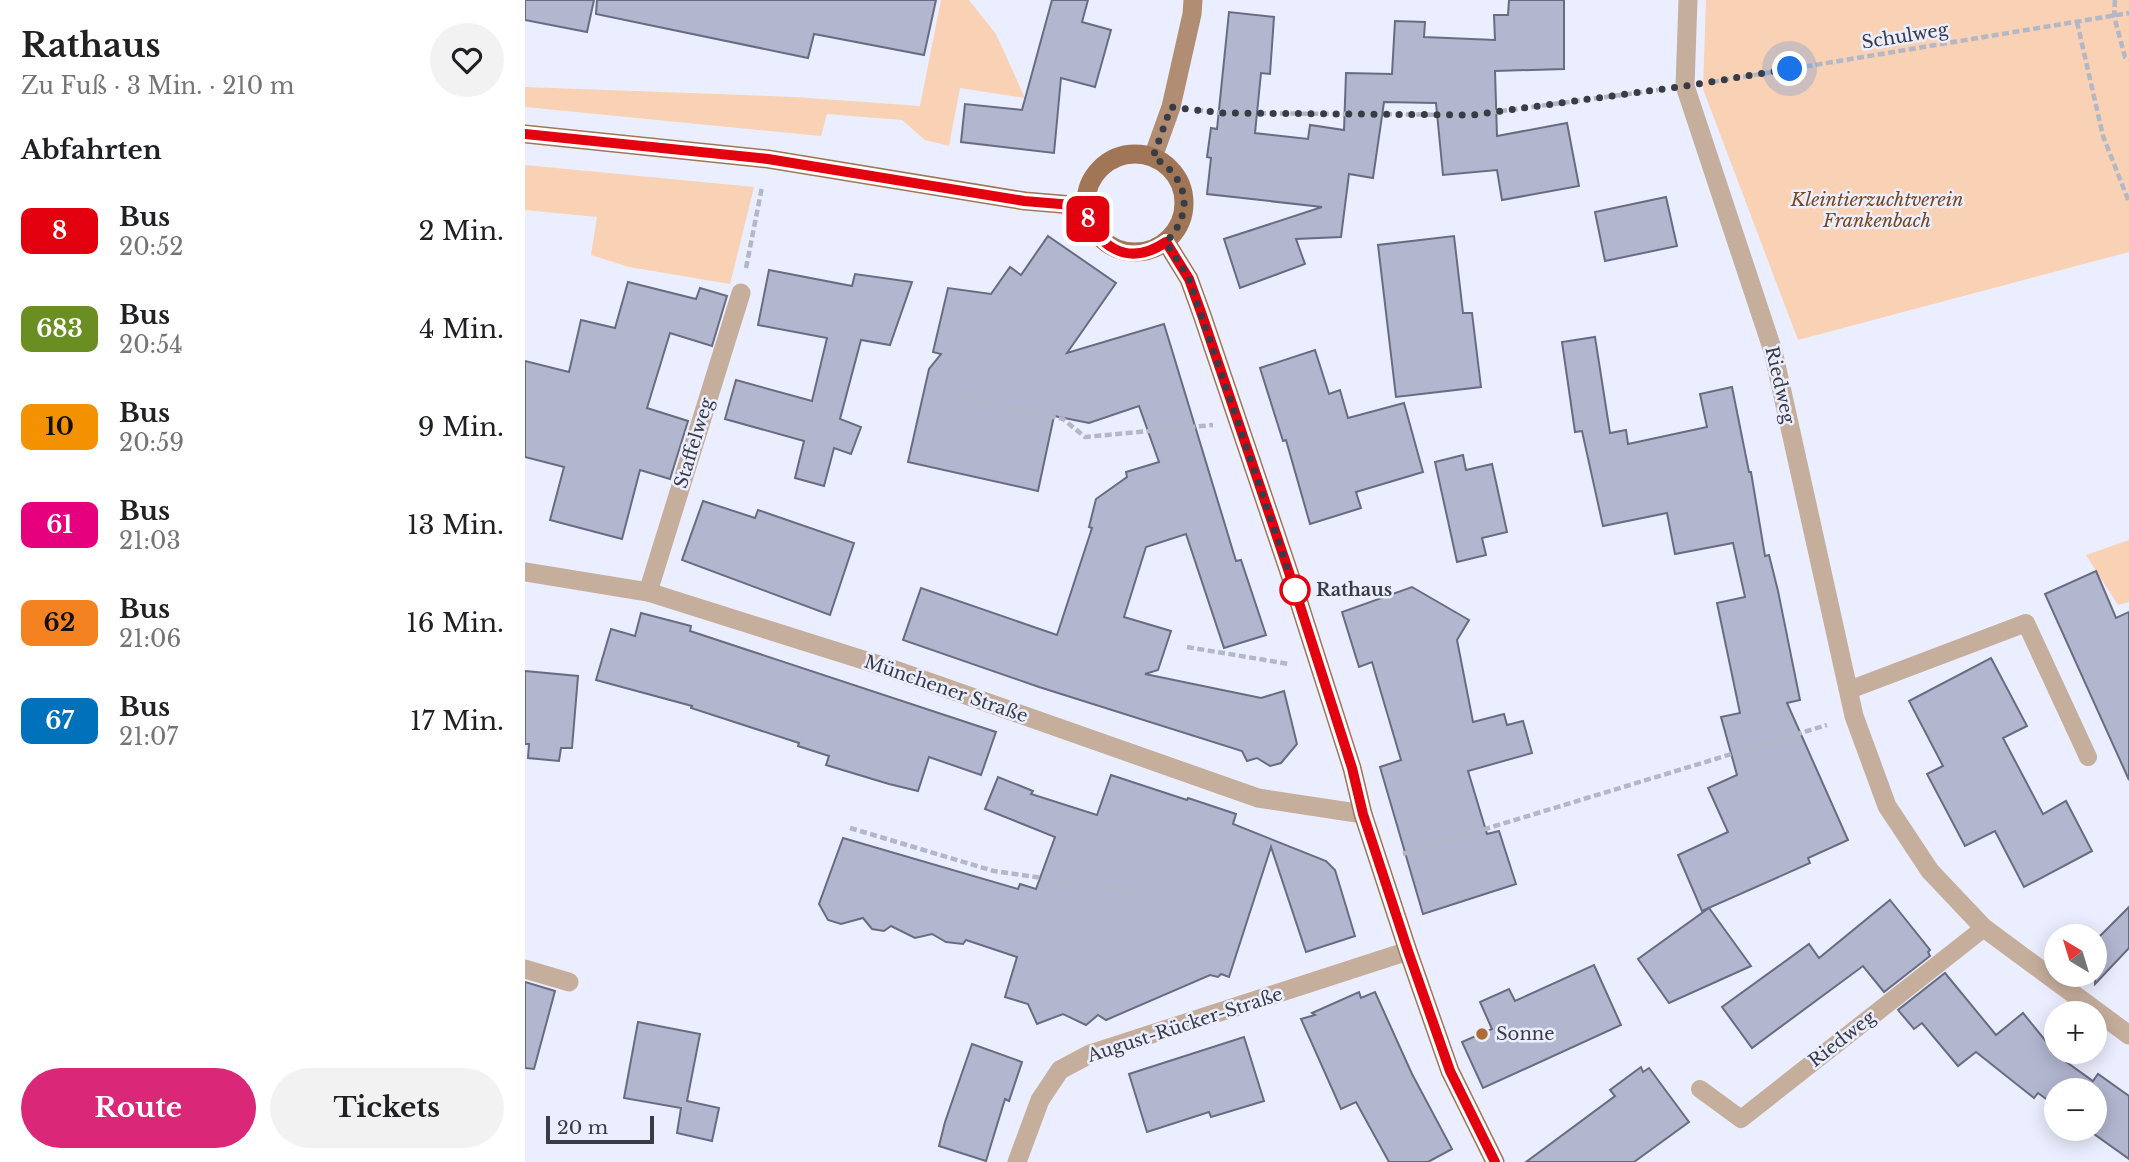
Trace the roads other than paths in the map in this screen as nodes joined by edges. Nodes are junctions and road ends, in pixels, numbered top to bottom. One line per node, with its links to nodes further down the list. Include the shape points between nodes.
1 (1193, 0): 4 (main road, via 1171,107)
2 (1688, 0): 10 (street, Riedweg, via 1685,86 1773,351)
3 (525, 134): 5 (main road, via 768,159 1024,201)
4 (1153, 157): 5 (main road, via 1122,155 1107,162 1087,188); 6 (main road, via 1176,174 1184,194 1182,219)
5 (1085, 206): 6 (main road, via 1090,226 1108,246 1139,253)
6 (1166, 242): 12 (main road, via 1189,279 1321,669)
7 (741, 293): 9 (street, Staffelweg)
8 (525, 572): 9 (street, Münchener Straße)
9 (648, 592): 12 (street, Münchener Straße, via 892,669 1258,798)
10 (1849, 691): 11 (lane, via 2026,623); 13 (street, Riedweg, via 1887,806 1930,871)
11 (2088, 757)
12 (1363, 814): 14 (main road)
13 (1984, 928): 17 (street, Riedweg); 18 (lane, Riedweg, via 1741,1119)
14 (1408, 951): 19 (street, August-Rücker-Straße, via 1090,1054 1060,1070 1040,1100); 20 (main road, via 1450,1071)
15 (525, 969): 16 (street)
16 (569, 982)
17 (2129, 1035)
18 (1700, 1090)
19 (1017, 1162)
20 (1495, 1162)

